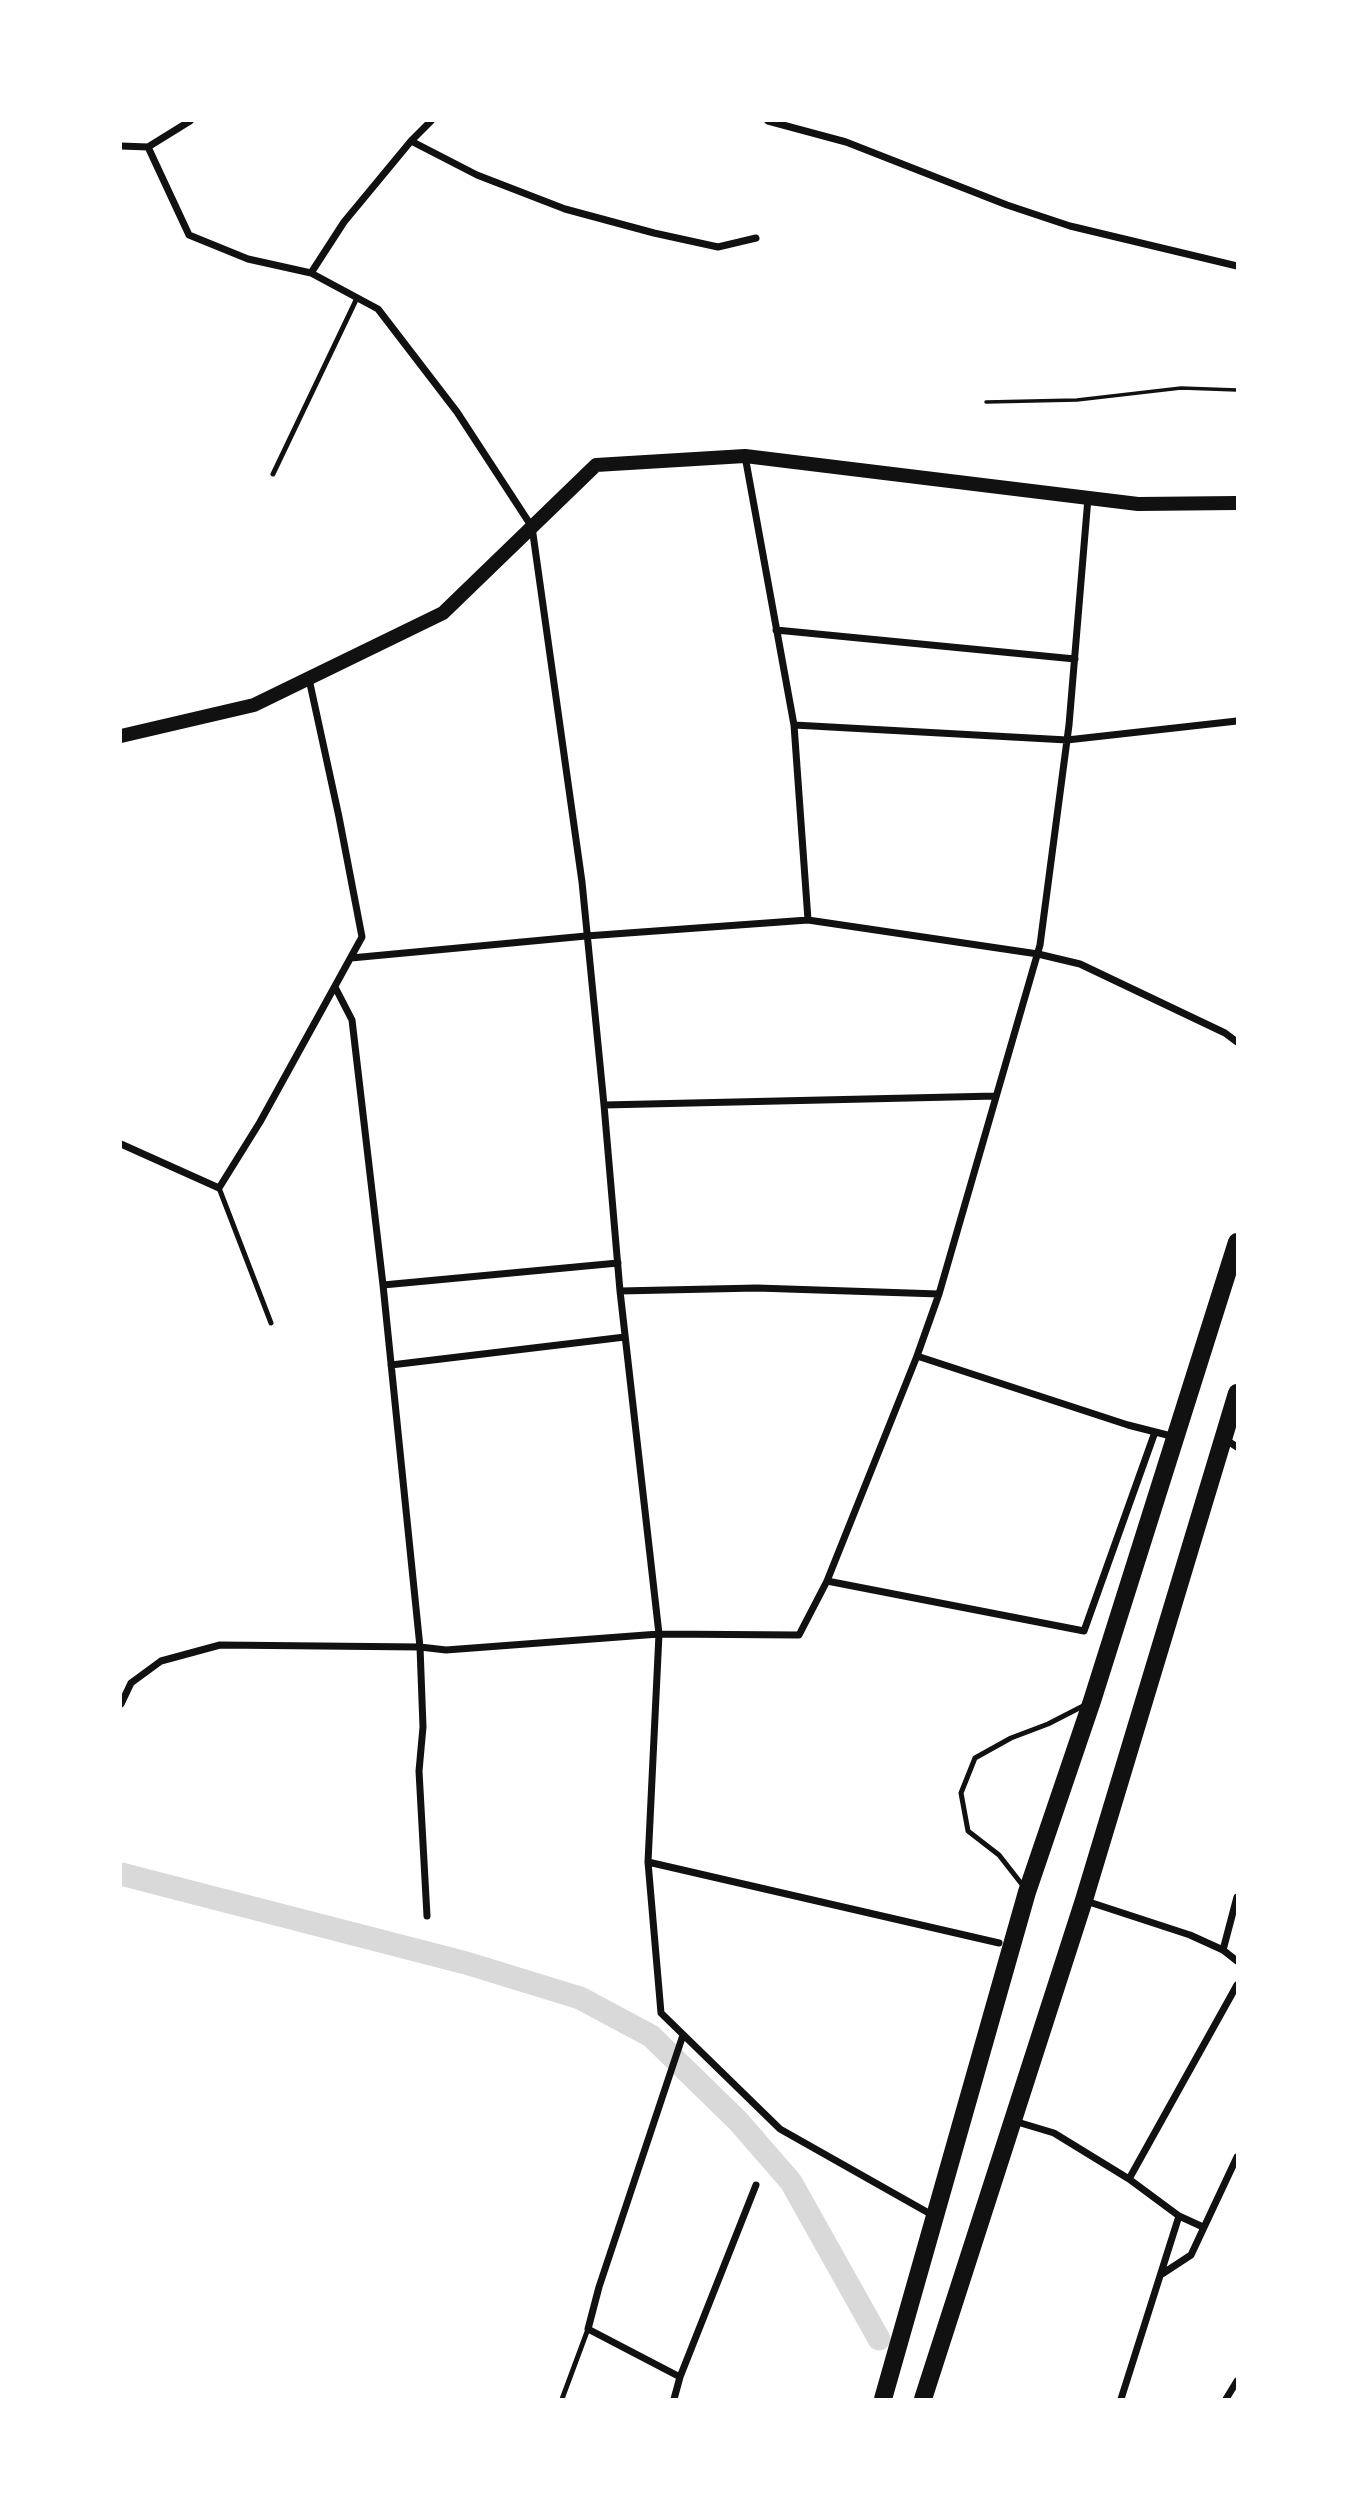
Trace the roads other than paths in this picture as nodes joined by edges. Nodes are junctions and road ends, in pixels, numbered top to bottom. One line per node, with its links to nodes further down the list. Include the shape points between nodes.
1 (190, 121): 6 (street)
2 (430, 121): 4 (street)
3 (768, 121): 8 (street, via 846,142 1049,219)
4 (411, 141): 7 (street, via 477,175 565,209 719,247); 9 (street, via 344,222)
5 (121, 146): 6 (street)
6 (148, 147): 9 (street, via 189,235 248,260)
7 (757, 238)
8 (1237, 266)
9 (311, 273): 10 (street)
10 (357, 298): 12 (lane); 15 (street, via 378,309 457,412)
11 (745, 456): 13 (main road); 15 (main road, via 596,465); 16 (street)
12 (273, 474)
13 (1088, 498): 14 (main road, via 1138,504); 17 (street)
14 (1237, 503)
15 (531, 527): 18 (main road, via 443,613); 24 (street)
16 (776, 631): 17 (street); 20 (street)
17 (1074, 659): 22 (street)
18 (309, 678): 21 (main road, via 254,705); 26 (street, via 362,937)
19 (1237, 721): 22 (street)
20 (794, 725): 22 (street); 23 (street)
21 (121, 736)
22 (1067, 740): 25 (street)
23 (808, 920): 24 (street); 25 (street)
24 (586, 936): 26 (street); 30 (street)
25 (1038, 954): 28 (street, via 1080,964); 29 (street)
26 (351, 958): 27 (street)
27 (335, 986): 32 (street); 35 (street, via 352,1020)
28 (1237, 1042)
29 (996, 1096): 30 (street); 37 (street)
30 (604, 1105): 34 (street)
31 (121, 1144): 32 (street)
32 (219, 1188): 38 (lane)
33 (1237, 1242): 44 (highway)
34 (618, 1263): 35 (street); 36 (street)
35 (383, 1285): 41 (street)
36 (620, 1292): 37 (street, via 757,1288); 39 (street)
37 (939, 1294): 40 (street)
38 (271, 1323)
39 (625, 1337): 41 (street); 47 (street)
40 (917, 1356): 43 (street); 46 (street)
41 (391, 1365): 48 (street)
42 (1237, 1393): 45 (highway)
43 (1155, 1432): 44 (street); 46 (street, via 1084,1631)
44 (1176, 1437): 49 (highway)
45 (1230, 1443): 54 (highway)
46 (827, 1581): 47 (street, via 799,1635)
47 (659, 1634): 48 (street, via 446,1650); 51 (street)
48 (420, 1647): 50 (street, via 220,1645 161,1661 131,1683); 55 (street, via 423,1727 419,1771)
49 (1093, 1700): 52 (highway); 52 (lane, via 975,1758 961,1793 968,1831 999,1856)
50 (121, 1704)
51 (648, 1862): 56 (street); 60 (street, via 661,2013)
52 (1027, 1892): 65 (highway)
53 (1237, 1897): 57 (street)
54 (1084, 1900): 57 (street); 61 (highway)
55 (427, 1916)
56 (999, 1943)
57 (1223, 1950): 58 (street)
58 (1237, 1961)
59 (1237, 1985): 63 (street)
60 (683, 2036): 65 (street, via 780,2129); 69 (street)
61 (1014, 2121): 63 (street, via 1054,2133); 75 (highway)
62 (1237, 2157): 67 (street)
63 (1129, 2179): 66 (street)
64 (756, 2185): 70 (street)
65 (934, 2216): 74 (highway)
66 (1179, 2216): 67 (street); 68 (street)
67 (1203, 2227): 68 (street, via 1191,2255)
68 (1161, 2275): 76 (street)
69 (588, 2329): 70 (street); 72 (lane)
70 (680, 2377): 73 (street)
71 (1237, 2381): 77 (street)
72 (562, 2399)
73 (674, 2399)
74 (883, 2399)
75 (923, 2399)
76 (1121, 2399)
77 (1226, 2399)

